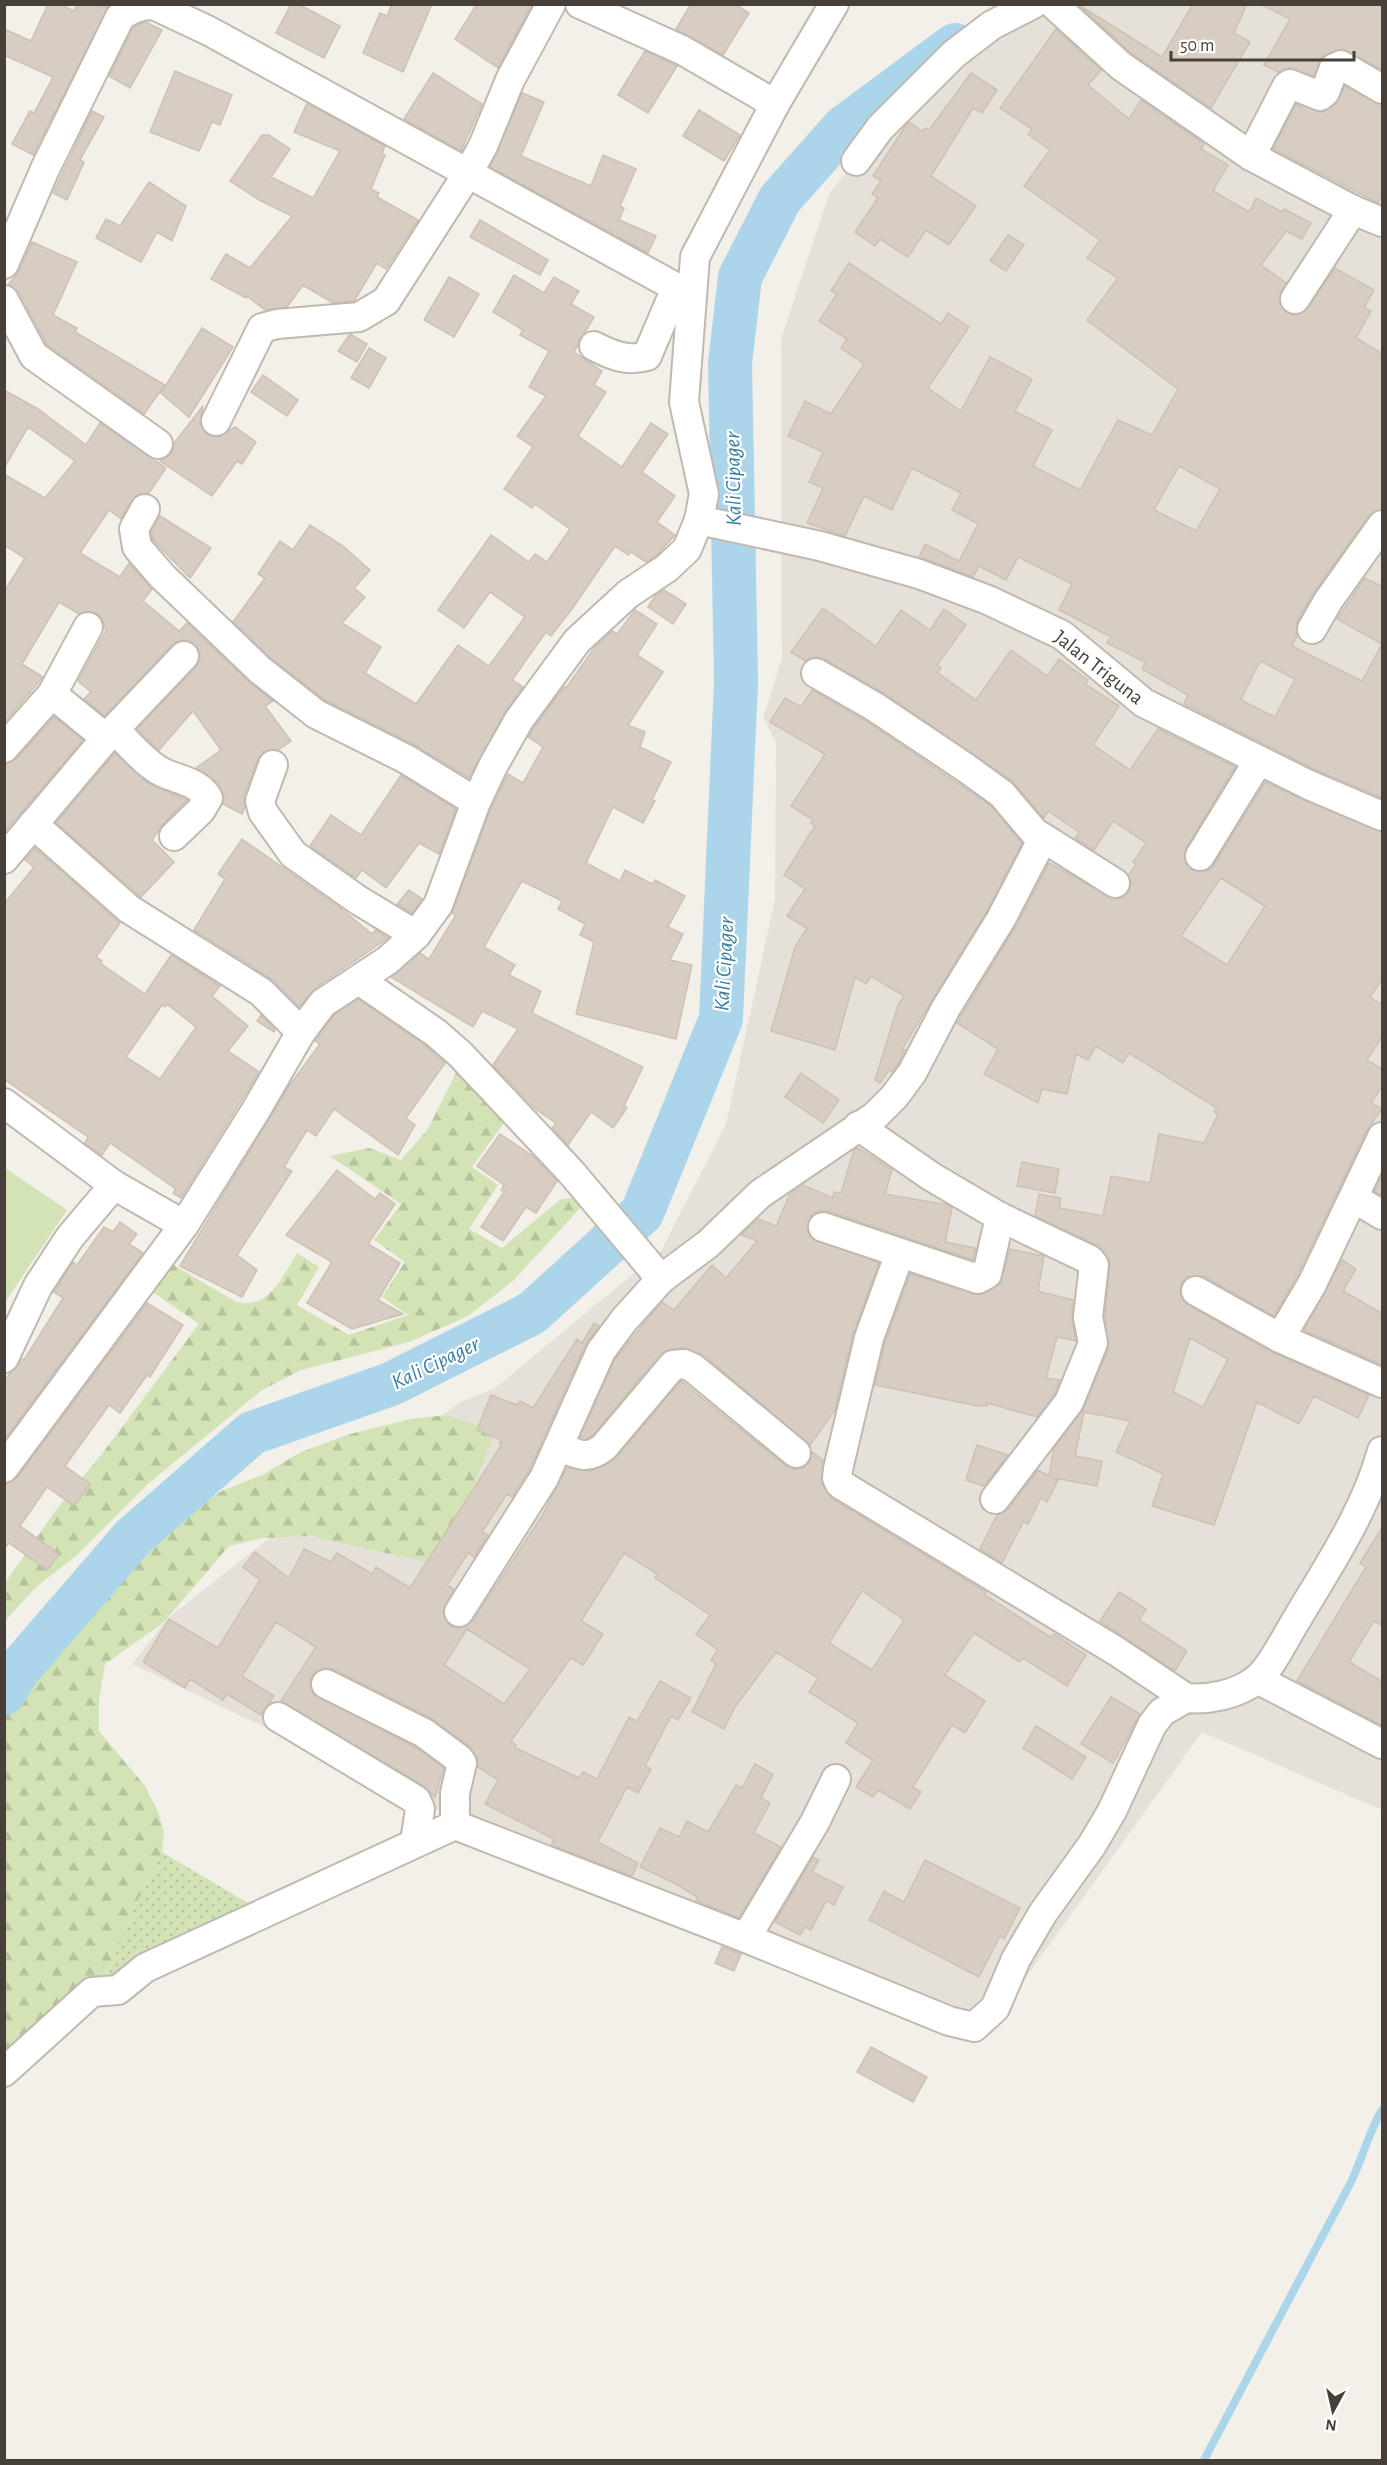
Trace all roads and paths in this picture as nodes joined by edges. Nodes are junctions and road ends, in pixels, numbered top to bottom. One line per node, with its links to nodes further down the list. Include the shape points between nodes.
1 (551, 4): 10 (street)
2 (580, 4): 7 (street, via 682,50)
3 (834, 4): 7 (street)
4 (1033, 4): 9 (street, via 992,25 954,54 880,128)
5 (1053, 4): 8 (street, via 1121,66)
6 (1383, 89): 8 (street, via 1341,64 1334,68 1320,96 1290,84)
7 (775, 104): 14 (street, via 695,257)
8 (1251, 156): 11 (street)
9 (856, 161)
10 (468, 173): 13 (street, via 209,31 154,5 144,5 120,17 45,169); 14 (street); 18 (street, via 397,286 374,311 359,317 262,328)
11 (1353, 210): 12 (street); 15 (street)
12 (1383, 222)
13 (4, 264)
14 (683, 292): 17 (street, via 647,356 635,360 611,355); 21 (street, via 684,402)
15 (1295, 299)
16 (4, 300): 19 (street, via 34,356)
17 (594, 346)
18 (216, 421)
19 (158, 444)
20 (145, 509): 33 (street, via 134,529 137,547 260,670 316,714 406,759)
21 (707, 521): 31 (street, Jalan Triguna, via 820,546 919,574 988,600 1062,634 1144,703); 33 (street, via 687,549 577,640 519,720)
22 (1383, 525): 23 (street)
23 (1373, 559): 25 (street, via 1328,601)
24 (88, 627): 28 (street)
25 (1312, 629)
26 (184, 656): 29 (street)
27 (816, 673): 37 (street, via 875,707 1002,794)
28 (52, 694): 29 (street); 30 (street)
29 (111, 734): 35 (street); 36 (street, via 159,771 184,779 205,793 208,798 201,810)
30 (4, 748)
31 (1259, 760): 34 (street, Jalan Triguna); 39 (street)
32 (273, 765): 41 (street, via 260,801 263,812 293,854)
33 (476, 802): 41 (street, via 438,905)
34 (1383, 816)
35 (33, 824): 38 (street); 43 (street, via 129,909 253,987)
36 (174, 837)
37 (1043, 838): 40 (street); 45 (street, via 1001,920 946,1008 912,1073 875,1116)
38 (7, 851)
39 (1200, 856)
40 (1115, 883)
41 (416, 935): 42 (street)
42 (359, 980): 43 (street, via 323,1003); 54 (street, via 460,1054 591,1195)
43 (300, 1032): 51 (street)
44 (4, 1103): 47 (street)
45 (858, 1126): 50 (street); 54 (street, via 760,1194 708,1244)
46 (1383, 1137): 48 (street)
47 (114, 1185): 51 (street); 57 (street, via 70,1238 38,1286)
48 (1354, 1198): 49 (street); 56 (street, via 1312,1284)
49 (1383, 1215)
50 (1000, 1217): 53 (street, via 983,1278); 63 (street, via 1090,1260 1094,1273 1089,1304 1093,1343 1069,1402)
51 (184, 1225): 62 (street)
52 (823, 1227): 53 (street)
53 (900, 1253): 67 (street, via 868,1338 856,1383 838,1468 840,1484 1116,1651)
54 (661, 1279): 59 (street, via 601,1351)
55 (1197, 1291): 56 (street)
56 (1280, 1338): 58 (street)
57 (4, 1358)
58 (1383, 1383)
59 (559, 1447): 61 (street, via 583,1456 594,1455 678,1363 693,1368); 64 (street, via 544,1478)
60 (1383, 1451): 65 (street, via 1359,1514)
61 (796, 1453)
62 (4, 1468)
63 (995, 1499)
64 (459, 1612)
65 (1257, 1679): 67 (street, via 1233,1693); 69 (street)
66 (326, 1684): 71 (street, via 424,1733 459,1759 462,1763 455,1793)
67 (1186, 1698): 73 (street, via 1162,1712 1152,1725 1107,1820 1043,1912 1016,1959 995,2008 974,2027 949,2021)
68 (278, 1717): 72 (street, via 416,1800 420,1809)
69 (1383, 1744)
70 (836, 1779): 73 (street)
71 (455, 1825): 72 (street); 73 (street)
72 (416, 1842): 74 (street, via 145,1968 108,1990 92,1992)
73 (746, 1938)
74 (4, 2072)

